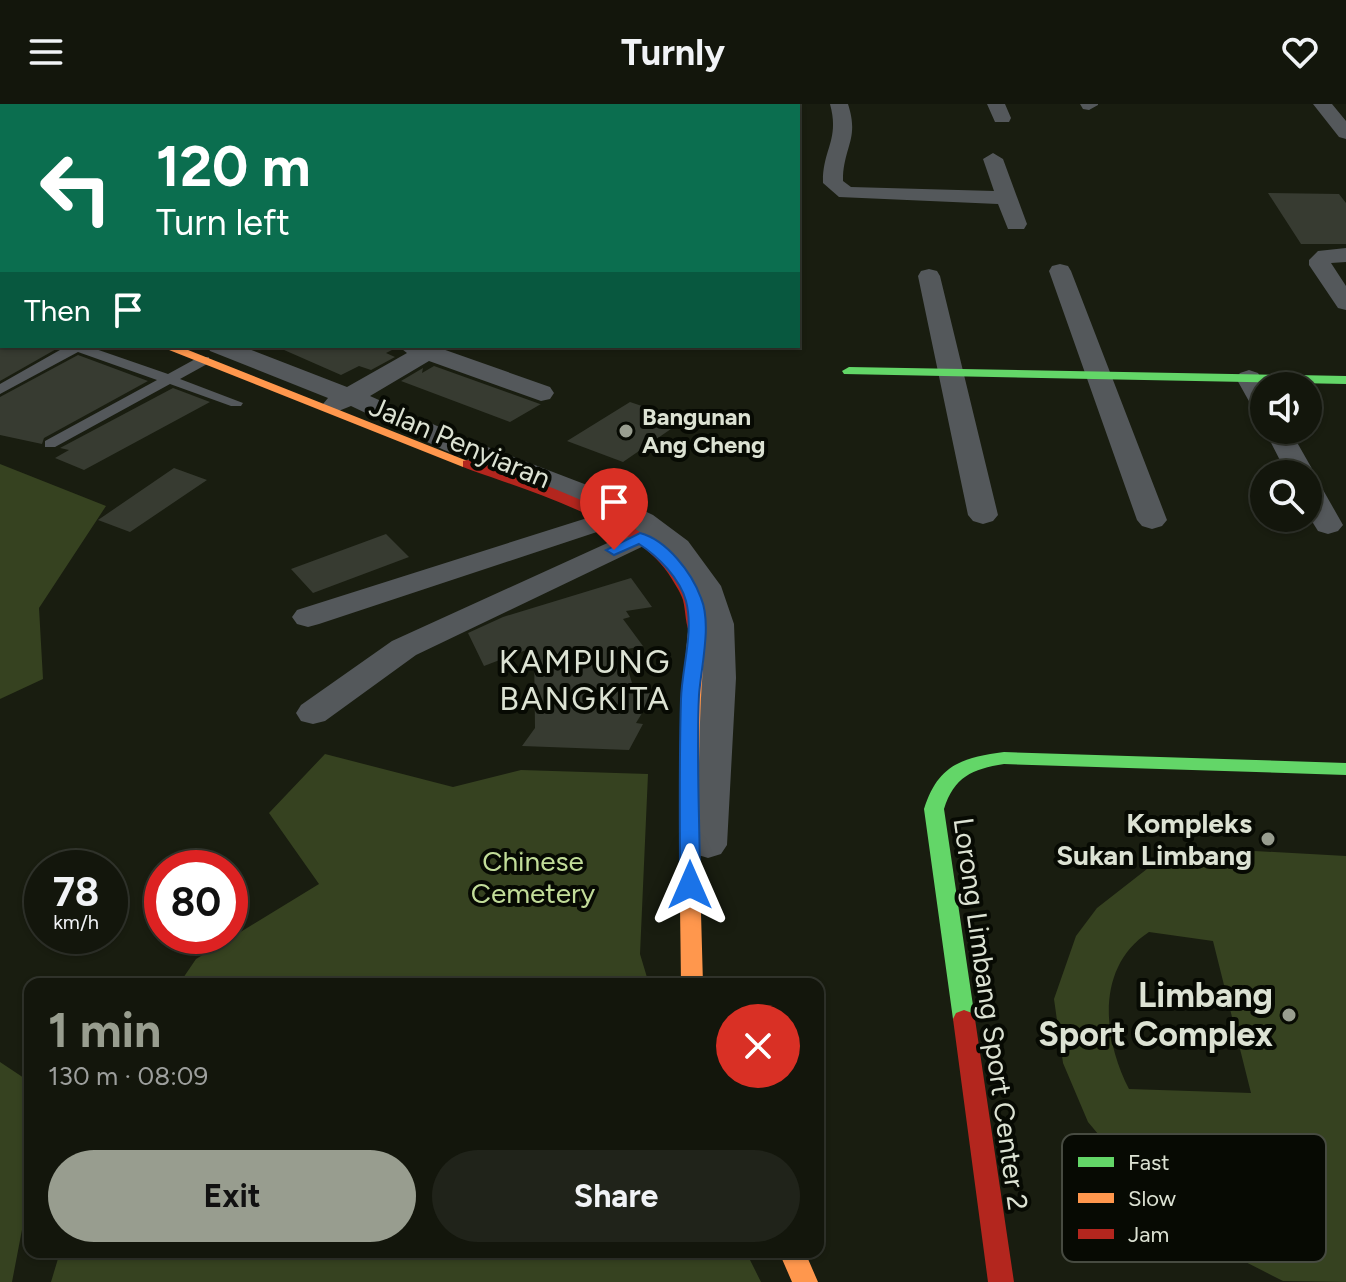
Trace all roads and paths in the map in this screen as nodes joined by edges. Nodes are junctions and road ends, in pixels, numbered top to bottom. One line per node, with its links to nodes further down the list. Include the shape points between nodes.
1 (839, 104): 5 (street, via 844,137 834,158 833,183 846,193)
2 (1322, 104): 3 (street)
3 (1346, 133)
4 (993, 159): 6 (street)
5 (893, 197): 6 (street); 7 (street)
6 (1007, 198): 8 (street)
7 (897, 221)
8 (1016, 224)
9 (1346, 255): 12 (street, via 1320,260)
10 (1060, 271): 21 (street)
11 (929, 276): 20 (street)
12 (1346, 303)
13 (73, 348): 25 (lane)
14 (82, 348): 23 (lane)
15 (179, 348): 18 (main road)
16 (256, 348): 27 (street)
17 (418, 349): 26 (street); 27 (street)
18 (212, 353): 23 (lane); 27 (street, Jalan Penyiaran)
19 (849, 371): 20 (main road)
20 (951, 373): 21 (main road); 32 (street)
21 (1099, 375): 22 (main road); 34 (street)
22 (1249, 378): 24 (main road)
23 (168, 379): 28 (lane); 29 (lane)
24 (1346, 380)
25 (0, 390)
26 (541, 393)
27 (358, 402): 30 (street, Jalan Penyiaran)
28 (236, 403)
29 (50, 444)
30 (446, 448): 33 (main road); 41 (street, Jalan Penyiaran, via 590,496 643,521 677,547 705,586 718,624 719,678 706,863)
31 (1322, 514): 35 (street)
32 (983, 515)
33 (611, 520): 36 (main road); 37 (street)
34 (1152, 520)
35 (1328, 525)
36 (640, 538): 38 (street, via 404,648); 40 (main road, via 678,570 694,600)
37 (308, 617)
38 (313, 713)
39 (1346, 769): 46 (main road, Lorong Limbang Sport Center 2, via 1004,758 975,761 952,772 937,788 934,809)
40 (692, 978)
41 (710, 978)
42 (795, 1258): 44 (main road)
43 (818, 1258): 45 (street)
44 (805, 1282)
45 (828, 1282)
46 (1001, 1282)

